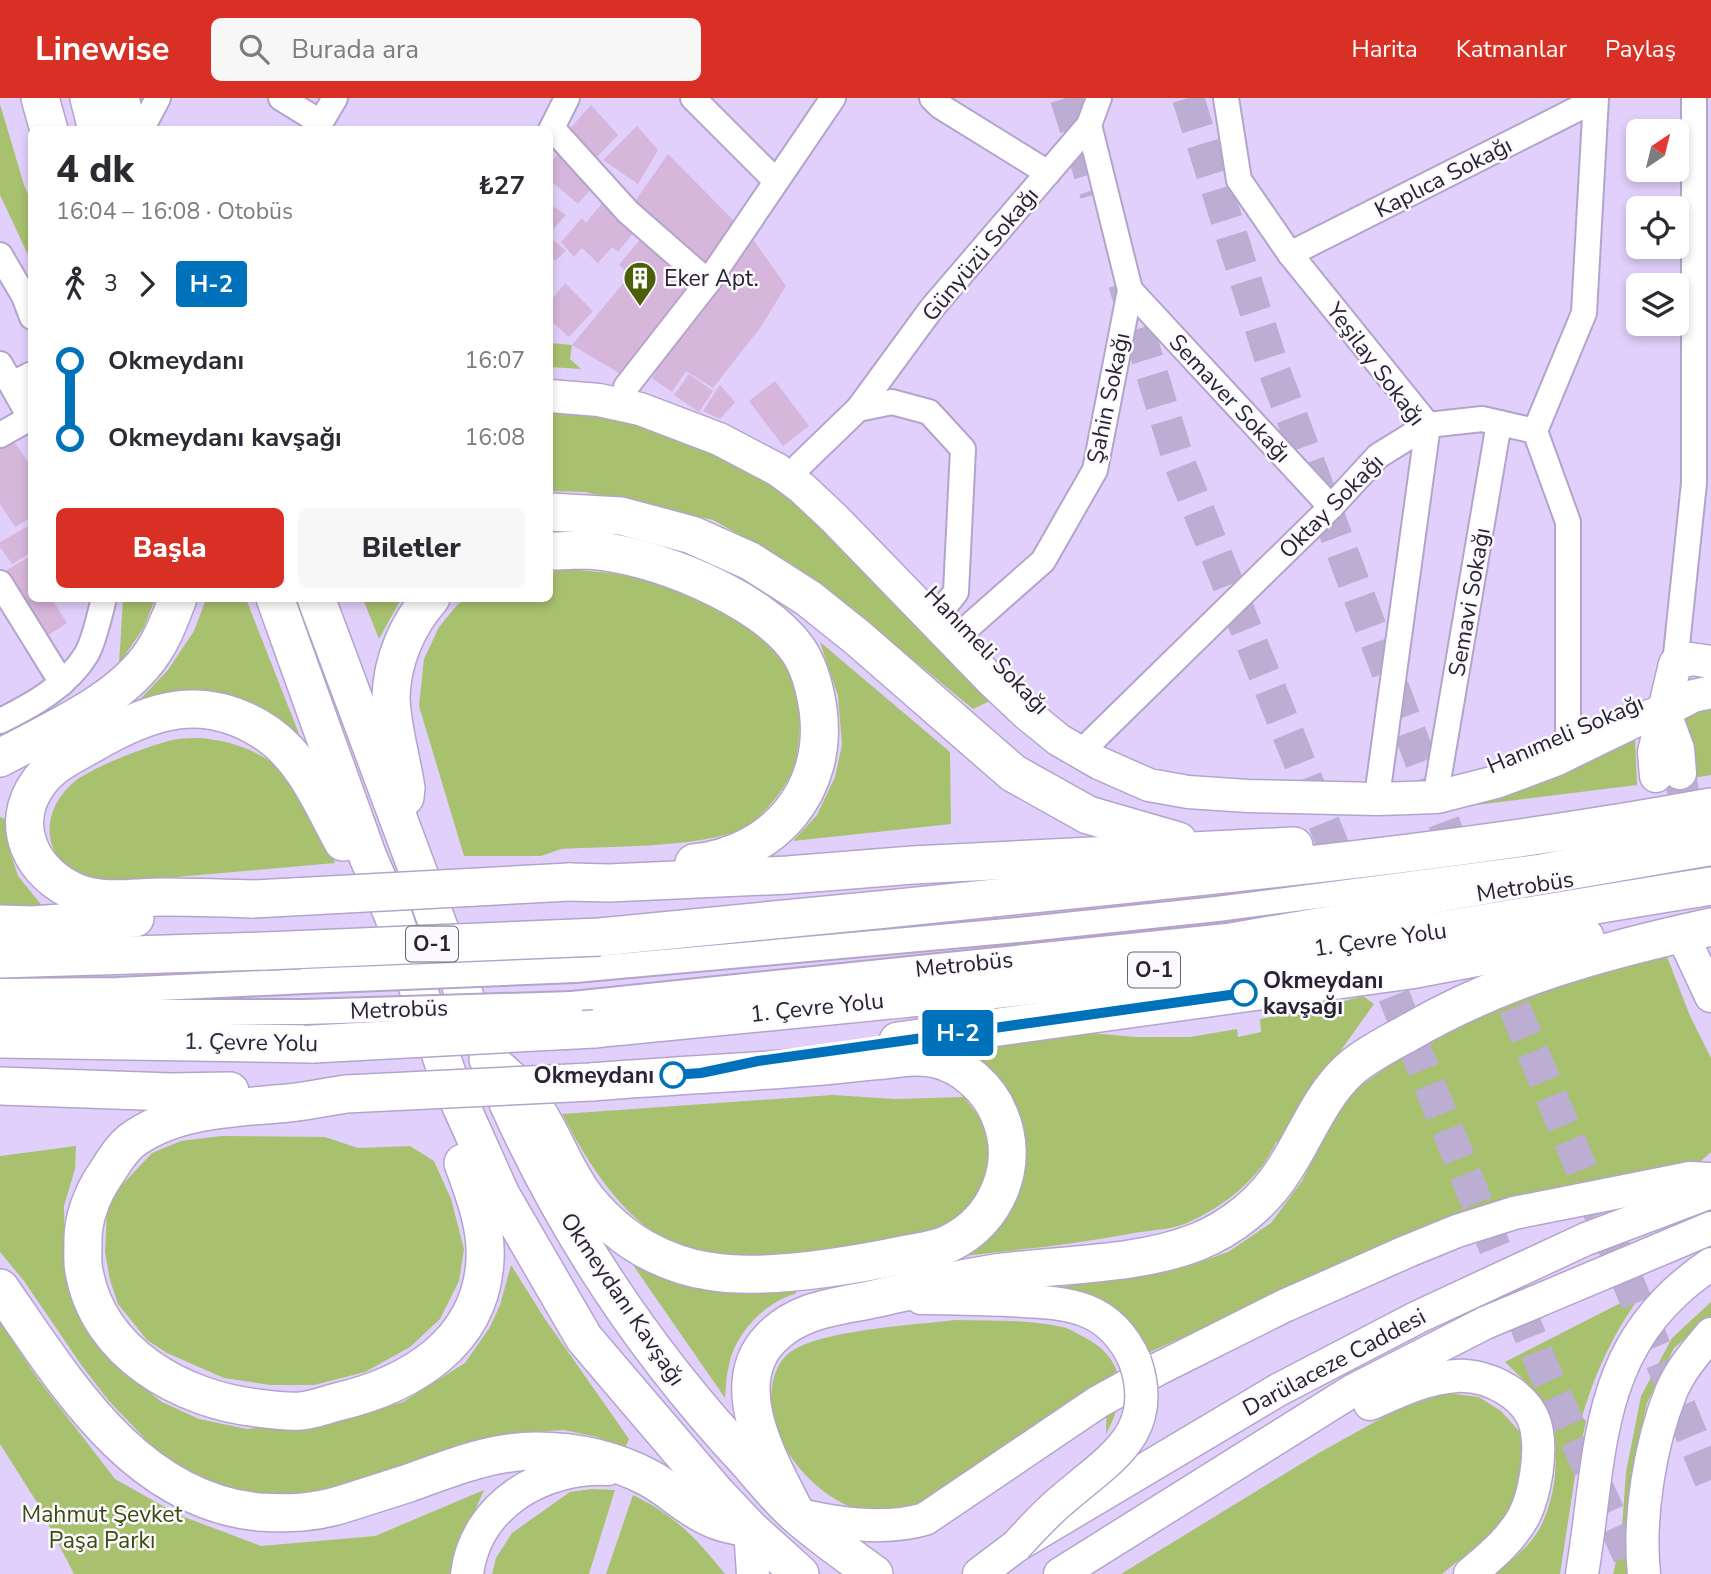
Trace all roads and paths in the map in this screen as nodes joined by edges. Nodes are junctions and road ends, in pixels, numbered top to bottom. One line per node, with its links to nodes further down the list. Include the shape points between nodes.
1 (89, 98): 15 (highway)
2 (120, 98): 16 (highway)
3 (281, 98): 18 (street)
4 (335, 98): 18 (street)
5 (567, 98): 19 (street)
6 (692, 98): 22 (street)
7 (833, 98): 22 (street)
8 (932, 98): 21 (street)
9 (1099, 98): 14 (street, Günyüzü Sokağı)
10 (1226, 98): 23 (street, Yeşilay Sokağı, via 1239,180)
11 (1694, 98): 54 (street, via 1694,484)
12 (164, 99): 17 (street)
13 (1596, 99): 23 (street, Kaplıca Sokağı); 37 (street, via 1584,313)
14 (1089, 125): 21 (street, Günyüzü Sokağı); 26 (street, Şahin Sokağı)
15 (96, 126)
16 (127, 126)
17 (144, 126)
18 (318, 126)
19 (553, 126)
20 (553, 132): 25 (street, via 628,212)
21 (1048, 173): 32 (street, Günyüzü Sokağı, via 932,308)
22 (776, 181): 25 (street)
23 (1290, 254): 36 (street, Yeşilay Sokağı)
24 (0, 255): 27 (street)
25 (708, 282): 30 (street)
26 (1130, 290): 40 (street, Semaver Sokağı); 51 (street, Şahin Sokağı, via 1094,470 1043,561)
27 (28, 306)
28 (13, 372): 33 (street)
29 (553, 377): 30 (main road, Hanımeli Sokağı, via 572,377)
30 (619, 395): 31 (main road, Hanımeli Sokağı); 39 (main road, Hanımeli Sokağı, via 720,423 766,444)
31 (553, 396)
32 (858, 409): 39 (street, Günyüzü Sokağı); 50 (street, via 892,402 929,412 963,449 956,592)
33 (28, 411)
34 (28, 421): 38 (street)
35 (1499, 423): 36 (street, Oktay Sokağı, via 1482,419); 37 (street, Oktay Sokağı); 62 (street, Semavi Sokağı)
36 (1427, 425): 40 (street, Oktay Sokağı, via 1378,456); 63 (street, Yeşilay Sokağı)
37 (1535, 431): 57 (street, via 1568,522)
38 (0, 435)
39 (794, 471): 50 (main road, Hanımeli Sokağı, via 822,483)
40 (1331, 507): 59 (street, Oktay Sokağı)
41 (553, 512): 67 (highway, via 621,516 692,534 750,561 808,598 1013,773 1049,795 1124,827)
42 (553, 551): 70 (highway, via 588,550 640,560 708,584 753,607 799,651 815,688 821,732 805,793 762,841 732,856 702,863 600,874)
43 (0, 583): 53 (street)
44 (103, 602): 53 (street, via 87,654)
45 (176, 602): 60 (highway, via 153,653 125,682 96,705)
46 (276, 602): 73 (highway)
47 (317, 602): 58 (highway, Okmeydanı Kavşağı)
48 (341, 602): 58 (highway, via 369,701)
49 (428, 602): 65 (highway, via 408,629 396,663 391,698 406,788)
50 (938, 613): 51 (main road, Hanımeli Sokağı); 59 (main road, Hanımeli Sokağı, via 992,681 1027,714 1059,740)
51 (966, 629): 59 (main road, Hanımeli Sokağı, via 1026,695)
52 (1711, 662): 54 (main road, via 1697,658)
53 (62, 683): 56 (street)
54 (1669, 689): 55 (main road, via 1693,696); 57 (main road, Hanımeli Sokağı, via 1635,721); 61 (main road, via 1654,752)
55 (1711, 692)
56 (0, 721)
57 (1568, 744): 62 (main road, Hanımeli Sokağı, via 1452,779)
58 (371, 746): 65 (highway, Okmeydanı Kavşağı)
59 (1087, 748): 63 (main road, Hanımeli Sokağı, via 1152,770)
60 (0, 758)
61 (1668, 775)
62 (1438, 789): 63 (main road, Hanımeli Sokağı, via 1421,783)
63 (1378, 791)
64 (1711, 807): 68 (highway, O-1)
65 (401, 826): 83 (highway, Okmeydanı Kavşağı)
66 (1711, 833): 77 (street, Metrobüs, bridge, via 1539,867 1018,930 575,970)
67 (1221, 848): 68 (highway, via 1336,843); 70 (highway, via 788,875)
68 (1428, 851): 76 (highway, O-1, bridge, via 859,914 600,937)
69 (1711, 853): 80 (street, Metrobüs, via 1227,936)
70 (569, 883): 72 (highway, bridge)
71 (1711, 886): 80 (highway, 1. Çevre Yolu / O-1, via 1401,937 1028,985)
72 (253, 899): 73 (highway, via 114,898 77,892 37,864 24,832 29,799 50,769 134,721 187,708 216,710 270,735 296,761 353,861); 74 (highway, via 119,919)
73 (393, 915): 85 (highway)
74 (0, 924)
75 (1706, 939): 78 (main road); 84 (highway, via 1585,937 1410,970 758,1061); 93 (highway, via 1598,953 1455,1007 1379,1049 1331,1088 1267,1193 1242,1217 1214,1234 1167,1251 971,1276)
76 (0, 960)
77 (0, 991)
78 (1711, 996)
79 (0, 1012): 81 (street)
80 (583, 1016): 81 (highway, 1. Çevre Yolu / O-1, bridge)
81 (309, 1028): 82 (highway, 1. Çevre Yolu / O-1)
82 (0, 1038)
83 (488, 1059): 84 (highway, via 528,1098 575,1183 622,1234 679,1264 710,1272 757,1274 820,1268 946,1245 970,1231 991,1209 1001,1187 1008,1160 1007,1131 994,1101 952,1063 913,1057); 97 (highway, Okmeydanı Kavşağı, via 534,1160 573,1230 670,1374)
84 (701, 1073): 87 (highway, bridge)
85 (449, 1079): 87 (highway, via 455,1143 480,1211 485,1260 472,1311 449,1347 428,1364 368,1395 301,1411 233,1405 206,1397 167,1381 137,1360 113,1336 83,1270 87,1213 98,1185 120,1153 146,1131 197,1113); 98 (highway, Okmeydanı Kavşağı, via 501,1195 584,1338)
86 (0, 1086): 87 (highway)
87 (346, 1094)
88 (1711, 1179): 97 (main road, via 1690,1178 1525,1210 1408,1251 1284,1306 1098,1402 925,1519 881,1526)
89 (1711, 1192): 99 (main road, Darülaceze Caddesi, bridge, via 1586,1239 1418,1317 1278,1390)
90 (1711, 1228): 95 (main road, Darülaceze Caddesi, via 1485,1323 1352,1391)
91 (1711, 1264): 107 (main road, via 1664,1303 1621,1364 1597,1458)
92 (0, 1288): 96 (highway, via 103,1427 133,1455 205,1501 285,1514 318,1511 511,1452 588,1456)
93 (874, 1299): 97 (highway, via 797,1318 758,1352 751,1372 756,1424); 99 (main road, bridge, via 975,1298 1065,1304 1095,1315 1128,1344 1141,1378 1142,1402 1130,1437 1115,1457 1060,1501)
94 (1711, 1335): 108 (main road, via 1671,1391 1656,1438 1646,1492)
95 (1286, 1434): 105 (main road, Darülaceze Caddesi); 106 (main road, via 1434,1378 1481,1379 1506,1389 1525,1405 1537,1431 1534,1491 1508,1541)
96 (628, 1470): 98 (highway, via 648,1477 710,1518); 100 (main road, via 568,1471 525,1487 482,1529)
97 (796, 1514): 103 (highway, Okmeydanı Kavşağı)
98 (750, 1529): 101 (main road); 102 (highway, Okmeydanı Kavşağı)
99 (1016, 1546): 104 (main road, Darülaceze Caddesi)
100 (467, 1574)
101 (752, 1574)
102 (800, 1574)
103 (874, 1574)
104 (979, 1574)
105 (1060, 1574)
106 (1470, 1574)
107 (1582, 1574)
108 (1644, 1574)

